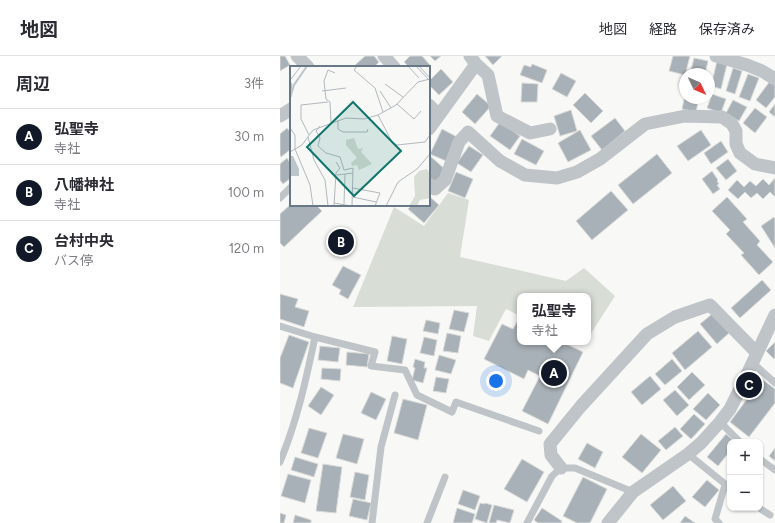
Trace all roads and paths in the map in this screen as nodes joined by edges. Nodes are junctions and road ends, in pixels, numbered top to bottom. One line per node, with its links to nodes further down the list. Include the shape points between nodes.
1 (297, 56): 5 (street)
2 (384, 56): 6 (street)
3 (716, 56): 7 (street, via 747,65)
4 (473, 60): 10 (street); 13 (street, via 488,75 497,116 530,133)
5 (307, 66)
6 (393, 66)
7 (775, 79)
8 (430, 106): 10 (street)
9 (290, 109): 11 (street)
10 (439, 115): 12 (street)
11 (280, 116)
12 (430, 128)
13 (550, 129)
14 (775, 168): 15 (street, via 755,164 740,153 736,144 736,131 732,124 722,117 685,116 645,124 600,159 577,172 557,178 525,175 500,161 468,132 459,142 445,180 435,189)
15 (430, 185)
16 (290, 188): 17 (lane)
17 (280, 198)
18 (775, 315): 21 (street)
19 (280, 326): 20 (lane)
20 (315, 337): 25 (lane, via 375,352 371,366 405,370 417,396 452,412 456,402); 29 (lane, via 294,425)
21 (755, 358): 22 (lane); 24 (street, via 730,409); 30 (street, via 710,305 676,317 647,334 550,444 551,455)
22 (775, 383)
23 (395, 394): 37 (lane, via 381,447)
24 (720, 422): 26 (lane); 27 (street)
25 (539, 431)
26 (737, 439)
27 (688, 454): 33 (lane); 34 (street)
28 (763, 461): 31 (lane)
29 (280, 462)
30 (560, 468): 34 (lane, via 575,468); 39 (lane, via 552,476)
31 (775, 470)
32 (445, 477): 38 (lane)
33 (727, 486): 41 (lane, via 715,519)
34 (633, 492): 40 (street)
35 (763, 510): 36 (lane)
36 (770, 515)
37 (372, 523)
38 (427, 523)
39 (527, 523)
40 (608, 523)
41 (719, 523)

